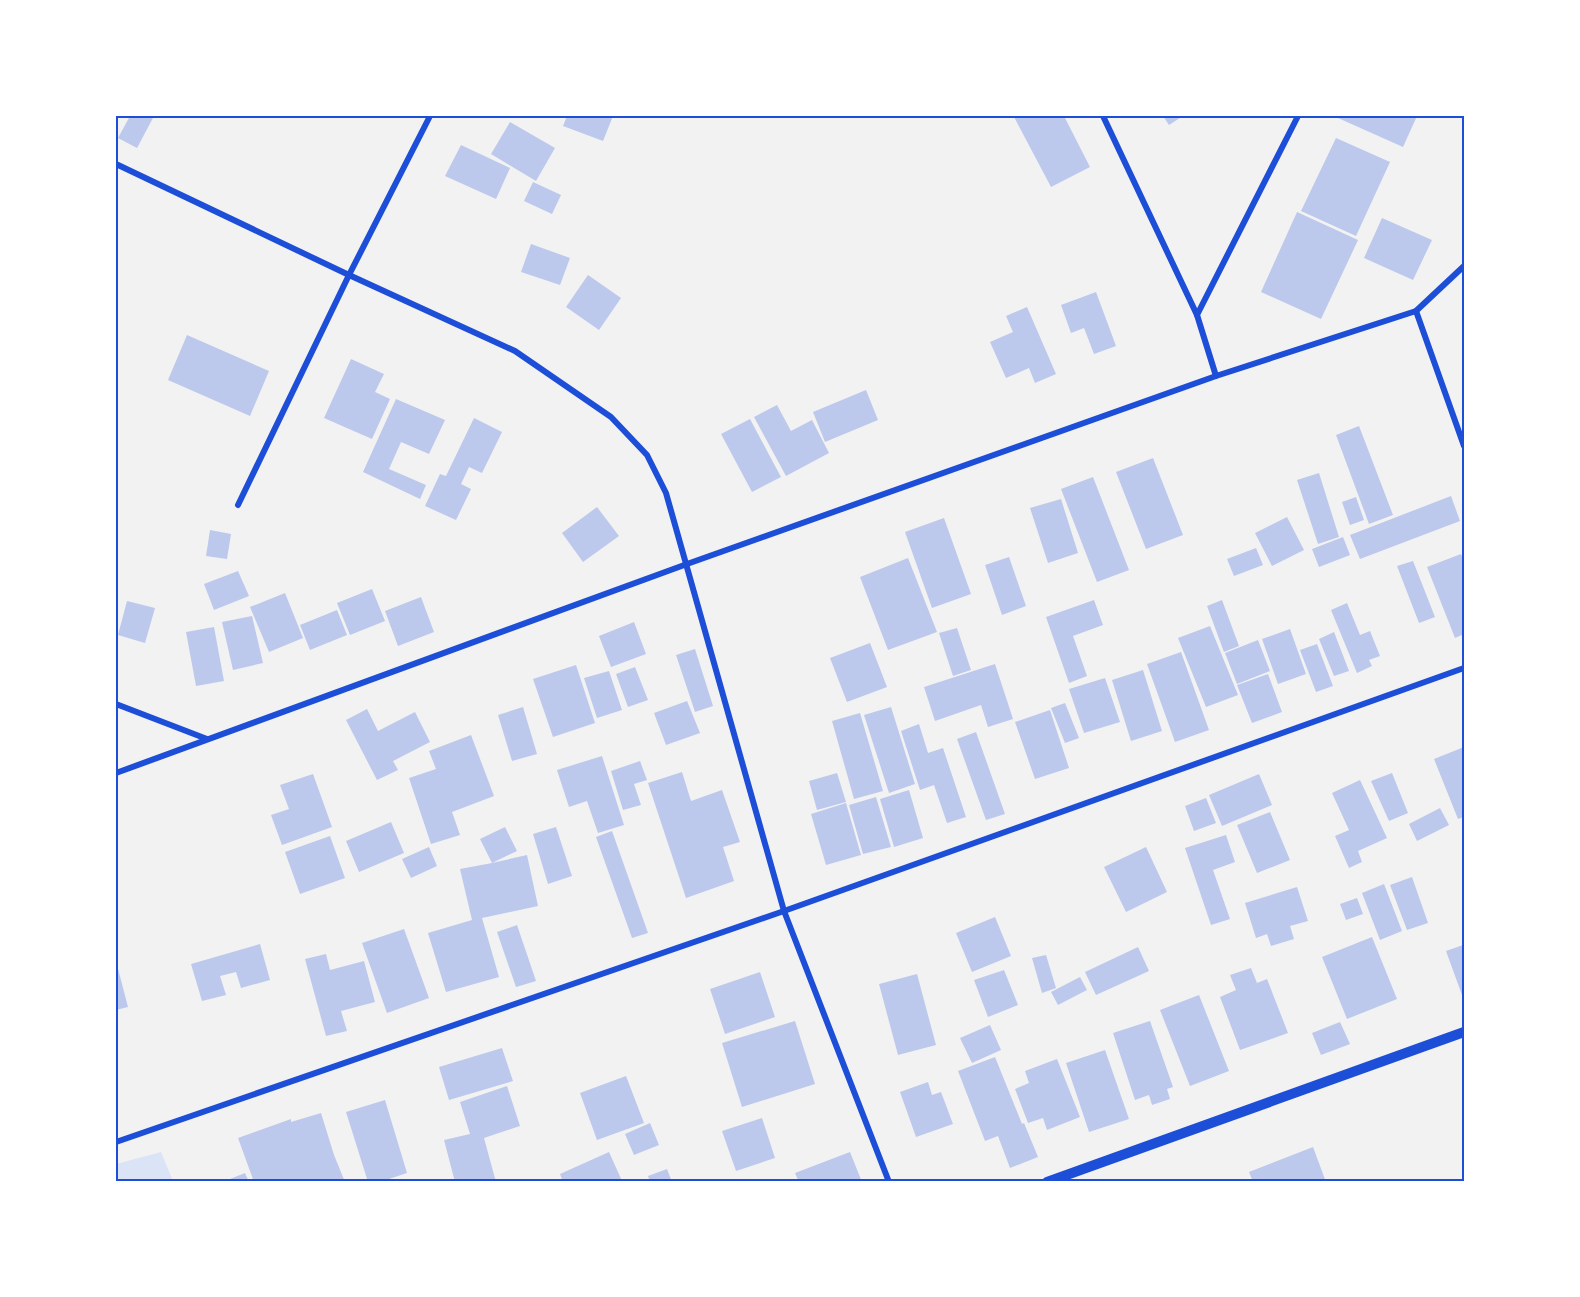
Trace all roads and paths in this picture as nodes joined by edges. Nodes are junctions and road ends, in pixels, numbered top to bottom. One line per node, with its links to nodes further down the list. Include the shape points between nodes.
1 (430, 116): 6 (street)
2 (1103, 116): 8 (street)
3 (1298, 116): 8 (street)
4 (116, 164): 6 (street)
5 (1464, 266): 7 (street)
6 (349, 275): 11 (street); 12 (street, via 515,351 611,417 647,455 662,483)
7 (1416, 311): 9 (street); 10 (street)
8 (1197, 315): 9 (street)
9 (1216, 376): 12 (street)
10 (1464, 446)
11 (238, 505)
12 (687, 564): 15 (street); 17 (street)
13 (1464, 668): 17 (street)
14 (116, 704): 15 (street)
15 (208, 740): 16 (street)
16 (116, 773)
17 (784, 911): 19 (street); 20 (street)
18 (1464, 1032): 21 (street)
19 (116, 1142)
20 (889, 1182)
21 (1047, 1182)

